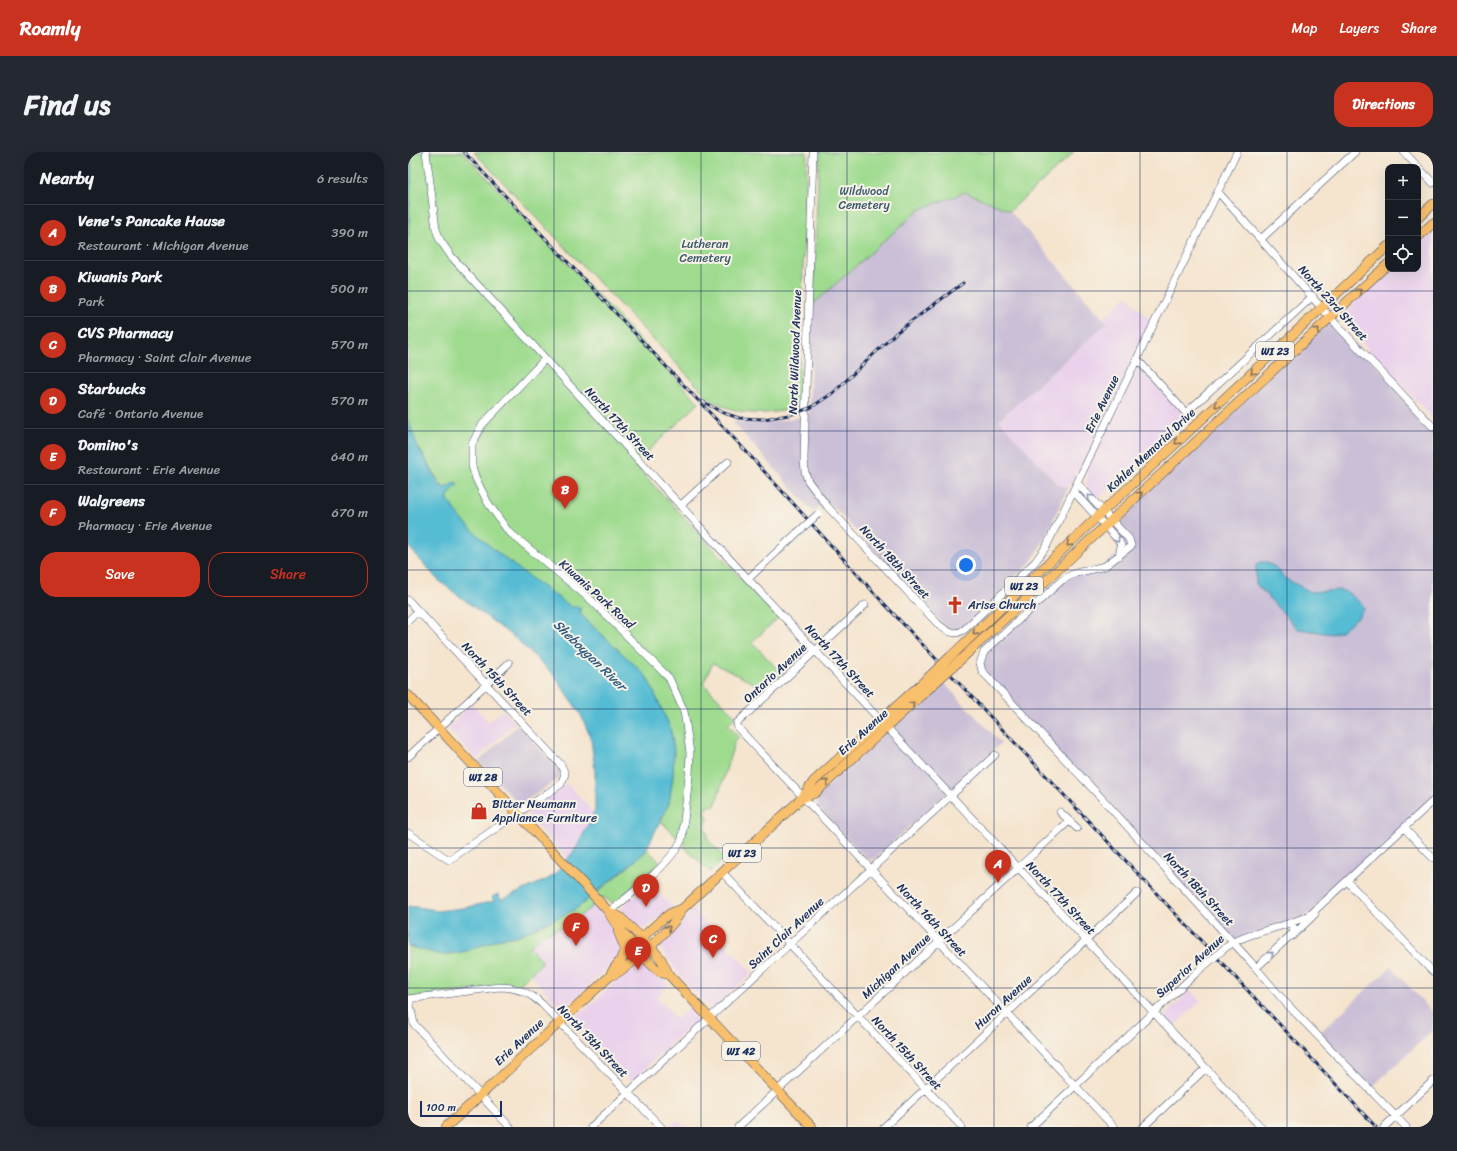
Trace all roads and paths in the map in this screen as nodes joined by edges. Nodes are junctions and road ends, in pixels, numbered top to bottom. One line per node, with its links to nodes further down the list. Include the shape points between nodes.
1 (426, 152): 20 (street, North 17th Street, via 434,220 440,240 454,259)
2 (813, 152): 27 (street, North Wildwood Avenue, via 804,459 808,481)
3 (1238, 152): 9 (street, Erie Avenue)
4 (1355, 152): 14 (street)
5 (1404, 152): 6 (street)
6 (1415, 164)
7 (1421, 170): 8 (street)
8 (1433, 184)
9 (1218, 192): 14 (street, North 23rd Street); 21 (street, Erie Avenue)
10 (1433, 204): 11 (main road)
11 (1421, 215)
12 (1433, 223): 13 (main road)
13 (1419, 236)
14 (1261, 239): 17 (street, North 23rd Street)
15 (1385, 249): 18 (main road, Kohler Memorial Drive / WI 23)
16 (1385, 267): 19 (main road, Kohler Memorial Drive / WI 23, one-way to 16)
17 (1313, 296): 18 (street, North 23rd Street); 21 (street, via 1186,413)
18 (1322, 307): 19 (street, North 23rd Street); 28 (main road, Kohler Memorial Drive / WI 23, one-way to 28)
19 (1331, 318): 22 (street, North 23rd Street); 29 (main road, Kohler Memorial Drive / WI 23, one-way to 19)
20 (545, 359): 26 (street, North 17th Street); 65 (street, Kiwanis Park Road, via 482,425 472,444 472,466 482,491 501,522 591,600 669,678 687,726 689,776 683,828 678,846 655,872)
21 (1137, 359): 24 (street, Erie Avenue)
22 (1433, 427)
23 (728, 462): 26 (street)
24 (1077, 483): 25 (street, Erie Avenue); 28 (street, one-way to 24)
25 (1073, 491): 28 (street); 36 (street, Erie Avenue, via 1046,547 1035,562 965,629 956,634)
26 (680, 506): 31 (street, North 17th Street)
27 (827, 506): 31 (street, bridge); 36 (street, North 18th Street)
28 (1100, 514): 29 (street); 38 (main road, Kohler Memorial Drive / WI 23, one-way to 38)
29 (1108, 523): 30 (street, one-way to 30, via 1120,543); 30 (street, via 1132,543 1130,548); 38 (main road, Kohler Memorial Drive / WI 23)
30 (1119, 556): 72 (street, North 18th Street, via 1105,566 1076,573 1062,580 984,652 980,663 982,671)
31 (748, 579): 37 (street, North 17th Street)
32 (408, 600): 34 (street, North 15th Street)
33 (865, 605): 37 (street, Ontario Avenue)
34 (418, 611): 35 (street); 41 (street, North 15th Street)
35 (408, 620)
36 (949, 633)
37 (815, 651): 43 (street, North 17th Street); 44 (street, Ontario Avenue, via 737,723)
38 (954, 659): 40 (main road, Kohler Memorial Drive / WI 23, bridge)
39 (510, 663): 41 (street)
40 (935, 677): 43 (main road, Erie Avenue / WI 23)
41 (486, 684): 45 (street); 52 (street, North 15th Street, via 563,767 565,776 562,783)
42 (408, 695): 45 (main road, WI 28)
43 (884, 724): 48 (street, North 17th Street); 49 (main road, Erie Avenue / WI 23, via 815,793)
44 (737, 726): 49 (street, North 16th Street)
45 (439, 728): 47 (street); 52 (main road, WI 28)
46 (995, 755): 48 (street, Saint Clair Avenue)
47 (408, 757)
48 (951, 796): 58 (street, North 17th Street); 59 (street, Saint Clair Avenue)
49 (802, 798): 59 (street, North 16th Street); 60 (main road, Erie Avenue / WI 23)
50 (1433, 801): 55 (street, Superior Avenue)
51 (1060, 812): 53 (street)
52 (518, 814): 56 (street, via 449,860); 65 (main road, WI 28)
53 (1069, 821): 54 (street); 58 (street, Michigan Avenue)
54 (1076, 828)
55 (1404, 828): 57 (street); 61 (street, Superior Avenue)
56 (408, 833)
57 (1433, 858)
58 (1019, 869): 69 (street, North 17th Street); 71 (street, Michigan Avenue)
59 (870, 870): 71 (street, North 16th Street); 73 (street, Saint Clair Avenue)
60 (722, 872): 63 (main road, Erie Avenue / WI 23); 73 (street, North 15th Street)
61 (1348, 881): 64 (street, Superior Avenue); 79 (street)
62 (1137, 894): 69 (street, Huron Avenue)
63 (682, 908): 68 (main road, Erie Avenue / WI 23, via 670,914); 75 (main road, Erie Avenue / WI 23, one-way to 63, via 676,920)
64 (1316, 910): 66 (street, Superior Avenue); 70 (street, via 1314,916)
65 (610, 912): 67 (main road, WI 28); 68 (main road, WI 28, via 619,916)
66 (1291, 922): 70 (street, via 1294,932); 72 (street, Superior Avenue, via 1255,932)
67 (617, 926): 74 (main road, WI 28); 77 (main road, via 625,949)
68 (642, 939): 74 (main road, Erie Avenue / WI 23); 75 (main road, WI 28)
69 (1086, 940): 83 (street, North 17th Street); 84 (street, Huron Avenue)
70 (1286, 941): 78 (street, one-way to 70)
71 (938, 942): 84 (street, North 16th Street); 85 (street, Michigan Avenue)
72 (1233, 942): 78 (street, North 18th Street); 83 (street, Superior Avenue, bridge)
73 (790, 944): 85 (street, North 15th Street); 86 (street, Saint Clair Avenue)
74 (635, 946): 76 (main road, WI 28); 77 (main road, Erie Avenue)
75 (650, 946): 76 (main road, Erie Avenue / WI 23); 80 (main road, WI 42, via 661,958)
76 (642, 953): 80 (main road, WI 42, via 658,970); 81 (main road, Erie Avenue, via 626,967)
77 (618, 963): 81 (main road, Erie Avenue)
78 (1256, 968): 96 (street, North 18th Street, via 1327,1046)
79 (1433, 972)
80 (669, 975): 86 (main road, WI 42)
81 (610, 976): 87 (main road, Erie Avenue)
82 (409, 999): 87 (street, North 13th Street, via 499,987 517,989 539,1002); 88 (street)
83 (1154, 1013): 89 (street, North 17th Street); 91 (street, Superior Avenue)
84 (1006, 1014): 91 (street, North 16th Street); 92 (street, Huron Avenue)
85 (858, 1016): 92 (street, North 15th Street); 93 (street, Michigan Avenue)
86 (709, 1018): 93 (main road, WI 42); 94 (street, Saint Clair Avenue)
87 (559, 1022): 94 (street, North 13th Street); 95 (main road, Erie Avenue)
88 (410, 1025): 95 (street)
89 (1206, 1068): 107 (street); 108 (street, North 17th Street)
90 (1433, 1081): 96 (street)
91 (1075, 1086): 105 (street, Superior Avenue); 106 (street, North 16th Street)
92 (926, 1089): 103 (street, Huron Avenue); 104 (street, North 15th Street)
93 (778, 1091): 101 (street, Michigan Avenue); 102 (main road, WI 42)
94 (627, 1093): 99 (street, Saint Clair Avenue); 100 (street, North 13th Street)
95 (481, 1095): 97 (main road, Erie Avenue); 98 (street)
96 (1396, 1116): 109 (street); 110 (street, North 18th Street)
97 (446, 1127)
98 (510, 1127)
99 (591, 1127)
100 (661, 1127)
101 (738, 1127)
102 (812, 1127)
103 (884, 1127)
104 (962, 1127)
105 (1031, 1127)
106 (1114, 1127)
107 (1143, 1127)
108 (1261, 1127)
109 (1384, 1127)
110 (1406, 1127)

